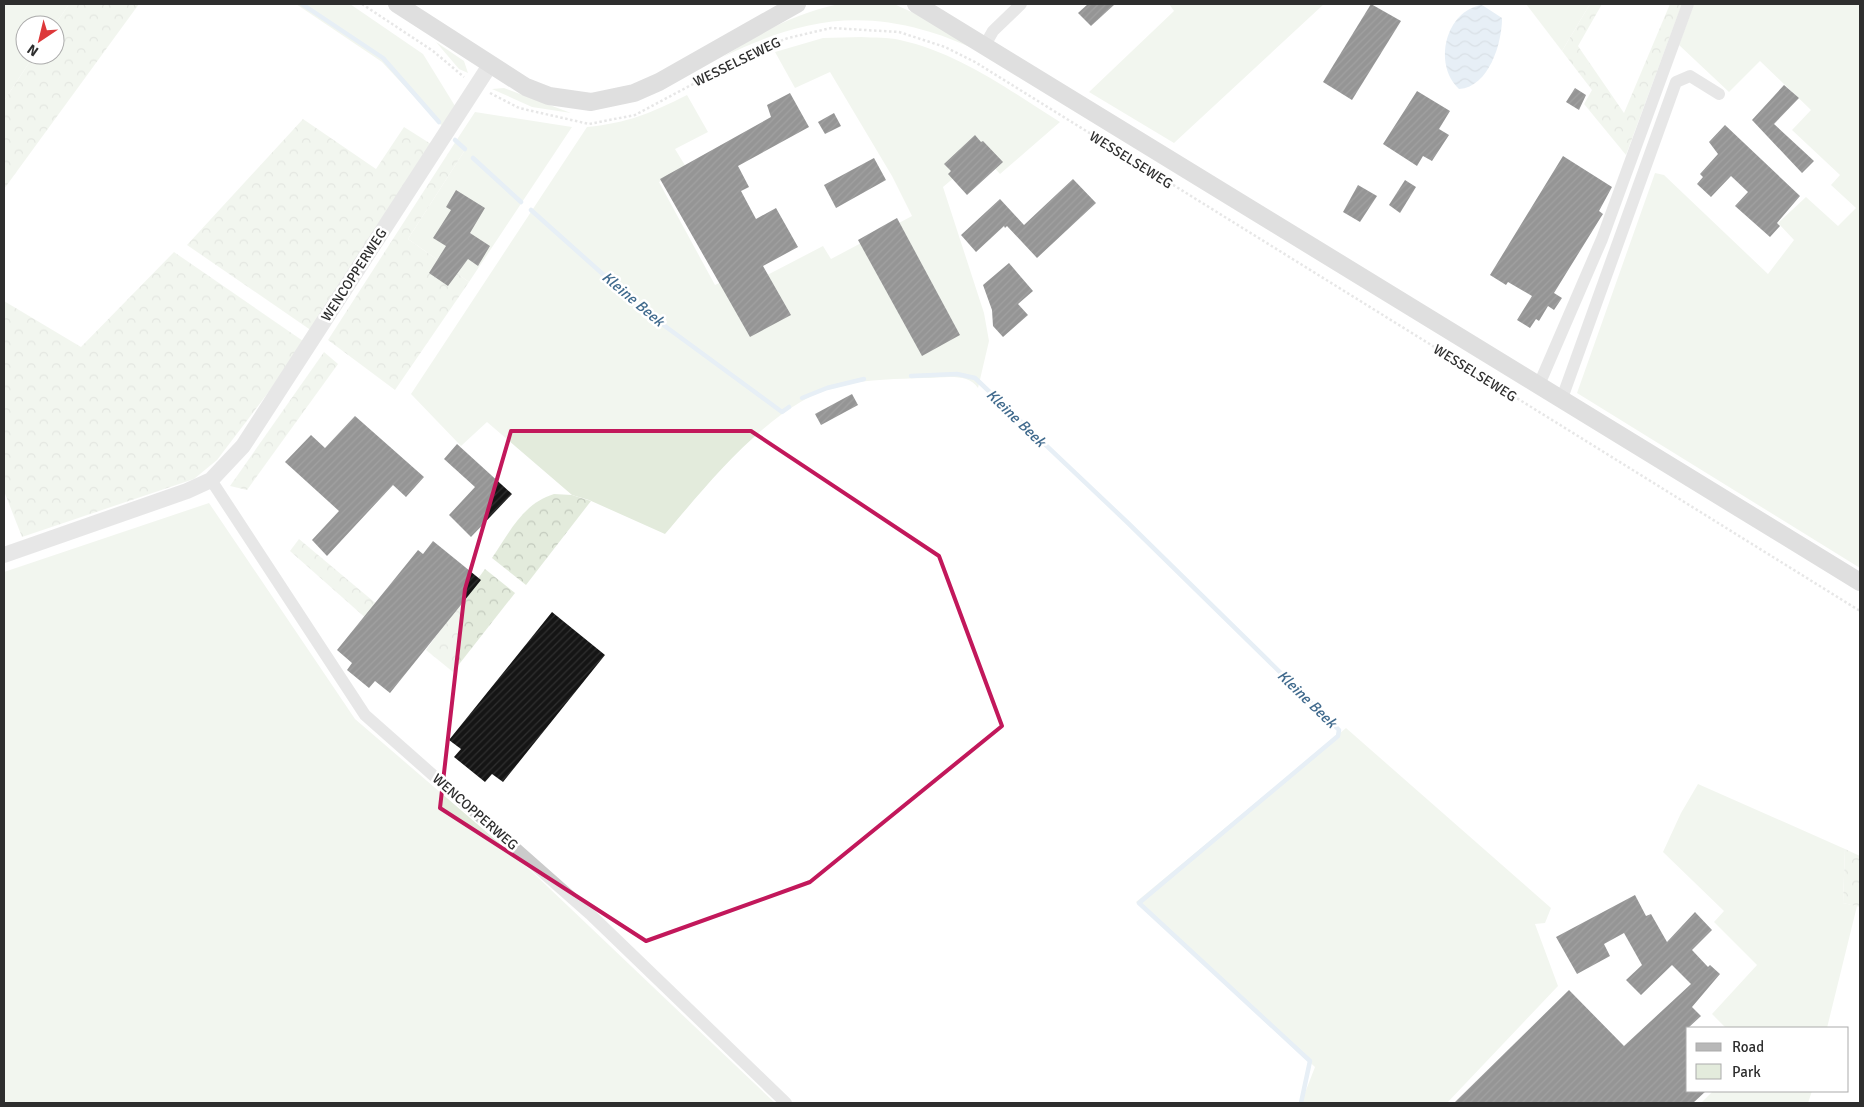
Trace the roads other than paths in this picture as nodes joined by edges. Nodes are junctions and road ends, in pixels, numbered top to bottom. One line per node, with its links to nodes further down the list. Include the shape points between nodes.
1 (397, 4): 7 (main road, WESSELSEWEG)
2 (796, 4): 7 (main road, WESSELSEWEG, via 659,82 613,99 591,102 549,96 526,87)
3 (916, 4): 6 (main road, WESSELSEWEG)
4 (1021, 4): 6 (street, via 993,31)
5 (1688, 4): 9 (street, WESSELSEWEG, via 1602,239)
6 (984, 45): 9 (main road, WESSELSEWEG)
7 (490, 65): 11 (street, WENCOPPERWEG, via 244,446)
8 (1719, 94): 10 (street, via 1690,76 1676,82)
9 (1538, 387): 10 (main road, WESSELSEWEG)
10 (1562, 400): 13 (main road, WESSELSEWEG)
11 (211, 480): 12 (street, WENCOPPERWEG); 14 (street, WENCOPPERWEG, via 365,715 590,914)
12 (4, 555)
13 (1860, 582)
14 (786, 1103)

